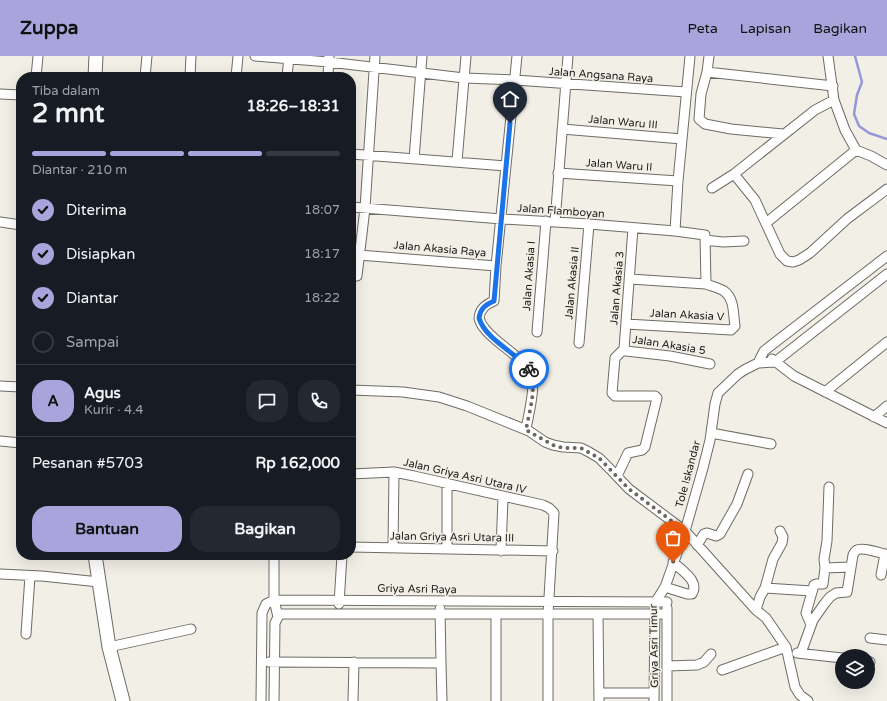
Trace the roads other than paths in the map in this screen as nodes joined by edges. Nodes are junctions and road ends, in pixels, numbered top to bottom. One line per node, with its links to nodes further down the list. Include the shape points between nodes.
1 (38, 56): 18 (street)
2 (96, 56): 19 (main road)
3 (147, 56): 20 (street)
4 (192, 56): 21 (street)
5 (238, 56): 22 (street)
6 (255, 56): 15 (street, Jalan Angsana Raya)
7 (375, 56): 17 (street)
8 (422, 56): 26 (street)
9 (466, 56): 27 (street)
10 (517, 56): 28 (street, Jalan Akasia Raya)
11 (568, 56): 29 (street, Jalan Akasia I)
12 (690, 56): 31 (street)
13 (709, 56): 25 (street)
14 (828, 56): 30 (street)
15 (289, 58): 16 (street, Jalan Angsana Raya); 23 (street)
16 (329, 59): 17 (street, Jalan Angsana Raya); 24 (street)
17 (374, 68): 26 (street, Jalan Angsana Raya); 40 (street)
18 (36, 72)
19 (95, 72)
20 (145, 72)
21 (190, 72)
22 (236, 72)
23 (288, 72)
24 (328, 72)
25 (707, 72): 30 (street); 36 (street, via 701,94 701,122 731,129)
26 (420, 74): 27 (street, Jalan Angsana Raya); 41 (street)
27 (464, 78): 28 (street, Jalan Angsana Raya); 42 (street)
28 (515, 80): 29 (street, Jalan Angsana Raya); 44 (street, Jalan Akasia Raya)
29 (566, 84): 31 (street, Jalan Angsana Raya); 35 (street, Jalan Akasia I)
30 (833, 86): 34 (street)
31 (686, 92): 37 (street)
32 (0, 94): 33 (street)
33 (16, 95)
34 (834, 100): 36 (street, via 815,110); 38 (street, via 845,130)
35 (562, 129): 37 (street, Jalan Waru III); 45 (street, Jalan Akasia I)
36 (783, 134): 46 (street)
37 (682, 139): 47 (street)
38 (856, 150): 43 (street); 55 (street)
39 (356, 154): 40 (street)
40 (369, 155): 41 (street); 51 (street)
41 (414, 159): 42 (street)
42 (457, 161): 44 (street)
43 (887, 165)
44 (506, 166): 52 (street, Jalan Akasia Raya)
45 (558, 173): 47 (street, Jalan Waru II); 53 (street, Jalan Akasia I)
46 (734, 174): 48 (street); 55 (street, via 754,200)
47 (678, 182): 59 (street)
48 (712, 188)
49 (887, 189): 55 (street, via 810,253 793,262 787,261 780,254)
50 (356, 207): 51 (street, Jalan Flamboyan)
51 (365, 208): 52 (street, Jalan Flamboyan); 62 (street)
52 (502, 220): 53 (street, Jalan Flamboyan); 64 (street, Jalan Akasia Raya)
53 (550, 221): 57 (street, Jalan Flamboyan); 72 (street, Jalan Akasia I)
54 (0, 222): 56 (street)
55 (766, 223)
56 (16, 224)
57 (589, 224): 58 (street, Jalan Flamboyan); 74 (street, Jalan Akasia II)
58 (633, 228): 59 (street, Jalan Flamboyan); 67 (street, Jalan Akasia 3)
59 (675, 231): 60 (street, Jalan Flamboyan, via 704,235)
60 (706, 240): 61 (street); 68 (street)
61 (744, 241)
62 (359, 255): 64 (street, Jalan Akasia Raya); 66 (street)
63 (887, 256): 69 (street)
64 (496, 266): 87 (street, via 494,301 482,309 479,318 491,336 529,369 532,392)
65 (887, 274): 70 (street)
66 (357, 276)
67 (630, 278): 68 (street); 71 (street, Jalan Akasia 3)
68 (706, 284): 71 (street, Jalan Akasia V, via 724,291 729,296 734,326 731,330)
69 (847, 287): 70 (street); 76 (street)
70 (858, 298): 77 (street)
71 (626, 324): 75 (street, Jalan Akasia 3)
72 (537, 332)
73 (887, 342): 83 (street)
74 (580, 343)
75 (624, 350): 79 (street, Jalan Akasia 5); 95 (street, via 615,358 612,393 615,396 657,398 645,448 628,453)
76 (764, 351): 77 (street); 78 (street)
77 (775, 362): 78 (street, Tole Iskandar); 83 (street, via 794,376)
78 (758, 363): 88 (street, Tole Iskandar, via 738,374 718,393)
79 (710, 364)
80 (0, 386): 81 (street)
81 (16, 387)
82 (356, 390): 87 (street, via 403,392 438,397)
83 (825, 392): 85 (street)
84 (887, 406): 85 (street)
85 (874, 417): 86 (street)
86 (887, 423)
87 (526, 430): 95 (street, via 553,445 581,448 589,452)
88 (711, 433): 91 (street); 99 (street, Tole Iskandar, via 704,468)
89 (0, 441): 90 (street)
90 (16, 443)
91 (771, 444)
92 (394, 472): 93 (street, Jalan Griya Asri Utara IV); 96 (street, Jalan Griya Asri Utara IV); 103 (street)
93 (356, 474)
94 (748, 474): 101 (street, via 737,504 720,534 704,534)
95 (617, 476): 99 (street, via 629,489)
96 (447, 483): 98 (street, Jalan Griya Asri Utara IV); 104 (street)
97 (829, 487): 113 (street)
98 (503, 496): 105 (street); 106 (street, Jalan Griya Asri Utara IV, via 542,505 554,513)
99 (685, 531): 101 (street); 111 (street, Tole Iskandar)
100 (780, 531): 118 (street, via 782,543 773,559)
101 (697, 545): 127 (street)
102 (356, 547): 103 (street, Jalan Griya Asri Utara III)
103 (393, 547): 104 (street, Jalan Griya Asri Utara III)
104 (447, 549): 105 (street, Jalan Griya Asri Utara III)
105 (501, 551): 106 (street, Jalan Griya Asri Utara III)
106 (553, 551): 124 (street)
107 (886, 555): 112 (street, via 858,549 853,555); 114 (street)
108 (96, 560): 117 (main road)
109 (274, 560): 121 (street)
110 (342, 560): 122 (street)
111 (673, 562): 119 (street, Tole Iskandar); 119 (street, via 692,579 695,589 692,594)
112 (851, 567): 113 (street); 136 (street, via 847,592 836,593 830,597)
113 (825, 568): 120 (street, via 823,584 815,584)
114 (881, 575)
115 (0, 576): 116 (street)
116 (30, 576): 117 (street); 138 (street)
117 (99, 582): 141 (main road)
118 (765, 588): 120 (street); 127 (street)
119 (663, 589): 125 (street, Griya Asri Timur); 126 (street, Tole Iskandar)
120 (812, 591): 136 (street, via 806,613)
121 (274, 600): 122 (street, Griya Asri Raya); 135 (street); 146 (street, via 266,604 262,613)
122 (340, 600): 123 (street, Griya Asri Raya); 128 (street)
123 (440, 601): 124 (street, Griya Asri Raya); 129 (street)
124 (549, 602): 126 (street, Griya Asri Raya); 131 (street)
125 (667, 602): 126 (street, Griya Asri Raya); 134 (street, Griya Asri Timur)
126 (655, 603): 133 (street, Tole Iskandar)
127 (756, 610): 142 (street, via 766,618)
128 (339, 614): 129 (street); 135 (street, via 284,614)
129 (441, 614): 130 (street); 149 (street)
130 (496, 614): 131 (street); 159 (street)
131 (548, 614): 132 (street); 160 (street)
132 (598, 614): 133 (street); 152 (street)
133 (654, 614): 134 (street); 153 (street, Tole Iskandar)
134 (667, 614): 150 (street, Griya Asri Timur)
135 (278, 617): 147 (street, via 275,623)
136 (811, 625): 143 (street)
137 (191, 629): 141 (street)
138 (26, 634)
139 (870, 638): 140 (street)
140 (887, 640)
141 (109, 647): 154 (main road)
142 (787, 649): 143 (street); 151 (street); 162 (street, via 795,688)
143 (801, 653): 145 (street)
144 (711, 654): 150 (street, via 697,665)
145 (835, 657)
146 (262, 662): 147 (street); 155 (street)
147 (274, 662): 148 (street); 156 (street)
148 (354, 662): 149 (street); 157 (street)
149 (441, 663): 158 (street)
150 (667, 666): 161 (street, Griya Asri Timur)
151 (722, 670)
152 (599, 697): 153 (street)
153 (654, 697)
154 (123, 701)
155 (261, 701)
156 (274, 701)
157 (353, 701)
158 (442, 701)
159 (496, 701)
160 (548, 701)
161 (667, 701)
162 (808, 701)

